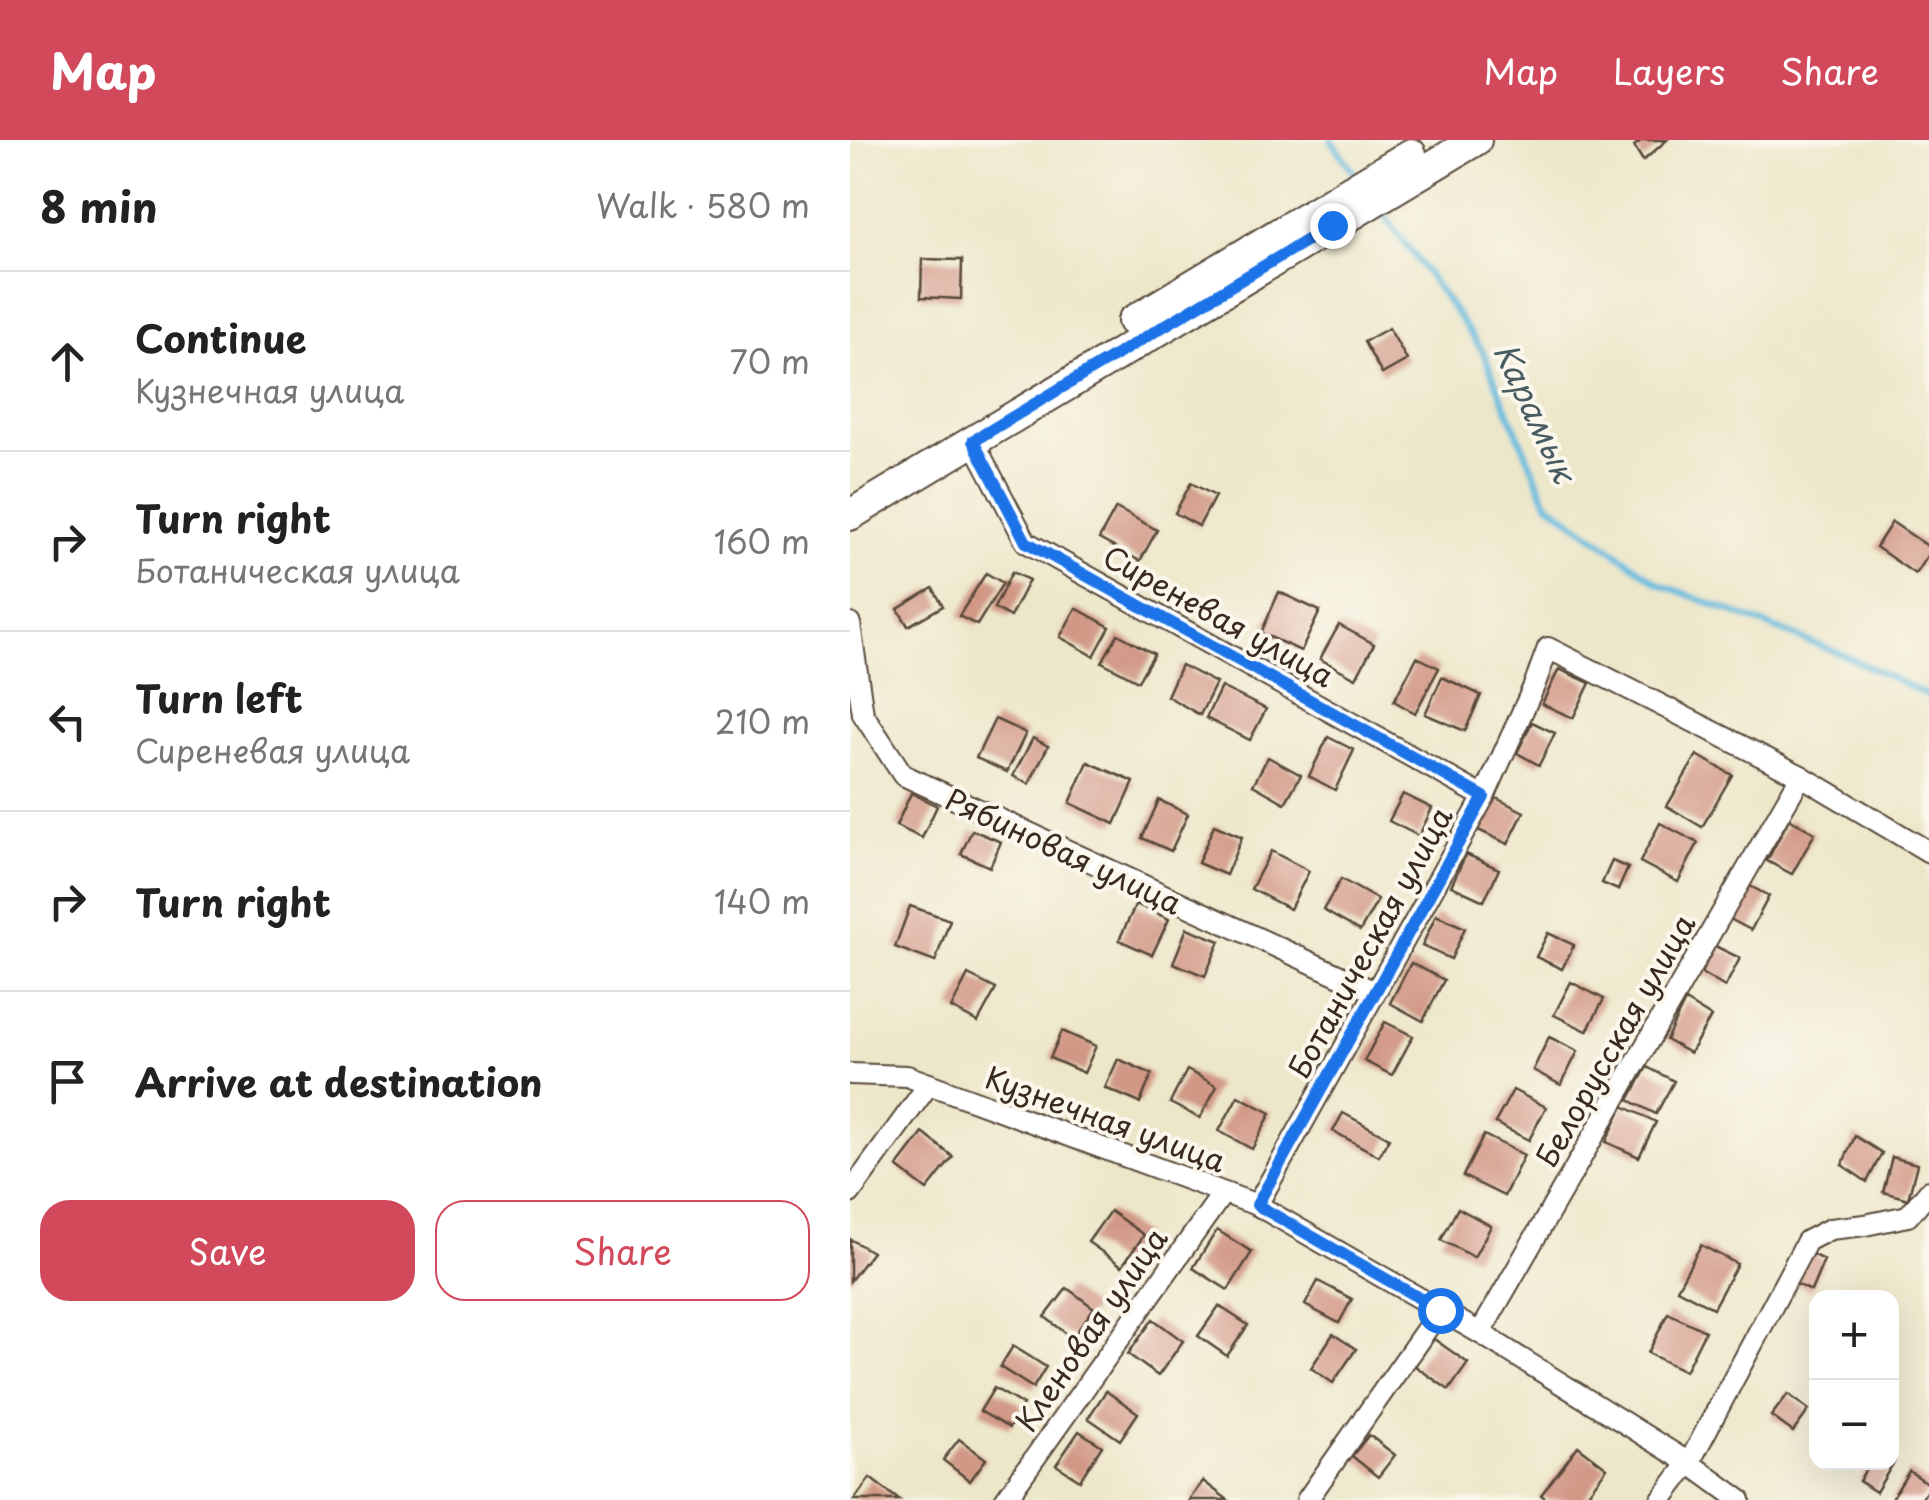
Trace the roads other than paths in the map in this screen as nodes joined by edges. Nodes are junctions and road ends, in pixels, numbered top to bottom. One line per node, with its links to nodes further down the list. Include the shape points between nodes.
1 (1476, 140): 2 (main road)
2 (1426, 153): 3 (main road)
3 (1325, 216): 4 (main road); 5 (main road)
4 (973, 441): 6 (main road); 9 (street, Сиреневая улица, via 1026,542)
5 (850, 493)
6 (850, 515)
7 (850, 624): 11 (street, Рябиновая улица, via 863,714 903,775)
8 (1801, 776): 9 (street, Ботаническая улица, via 1548,648); 10 (street); 19 (street, Белорусская улица)
9 (1484, 797): 11 (street, Ботаническая улица)
10 (1929, 852)
11 (1375, 992): 17 (street, Ботаническая улица)
12 (850, 1074): 13 (street, Кузнечная улица, via 907,1076)
13 (929, 1084): 15 (street); 16 (street, Кузнечная улица)
14 (1929, 1191): 20 (street, via 1908,1216 1830,1229 1807,1240)
15 (850, 1193)
16 (1223, 1193): 17 (street, Кузнечная улица); 21 (street, Кленовая улица)
17 (1257, 1205): 18 (street, Кузнечная улица)
18 (1440, 1310): 19 (street, Кузнечная улица); 22 (street)
19 (1480, 1333): 20 (street, Кузнечная улица)
20 (1689, 1463): 23 (street); 24 (street, Кузнечная улица)
21 (1005, 1500)
22 (1306, 1500)
23 (1661, 1500)
24 (1740, 1500)

